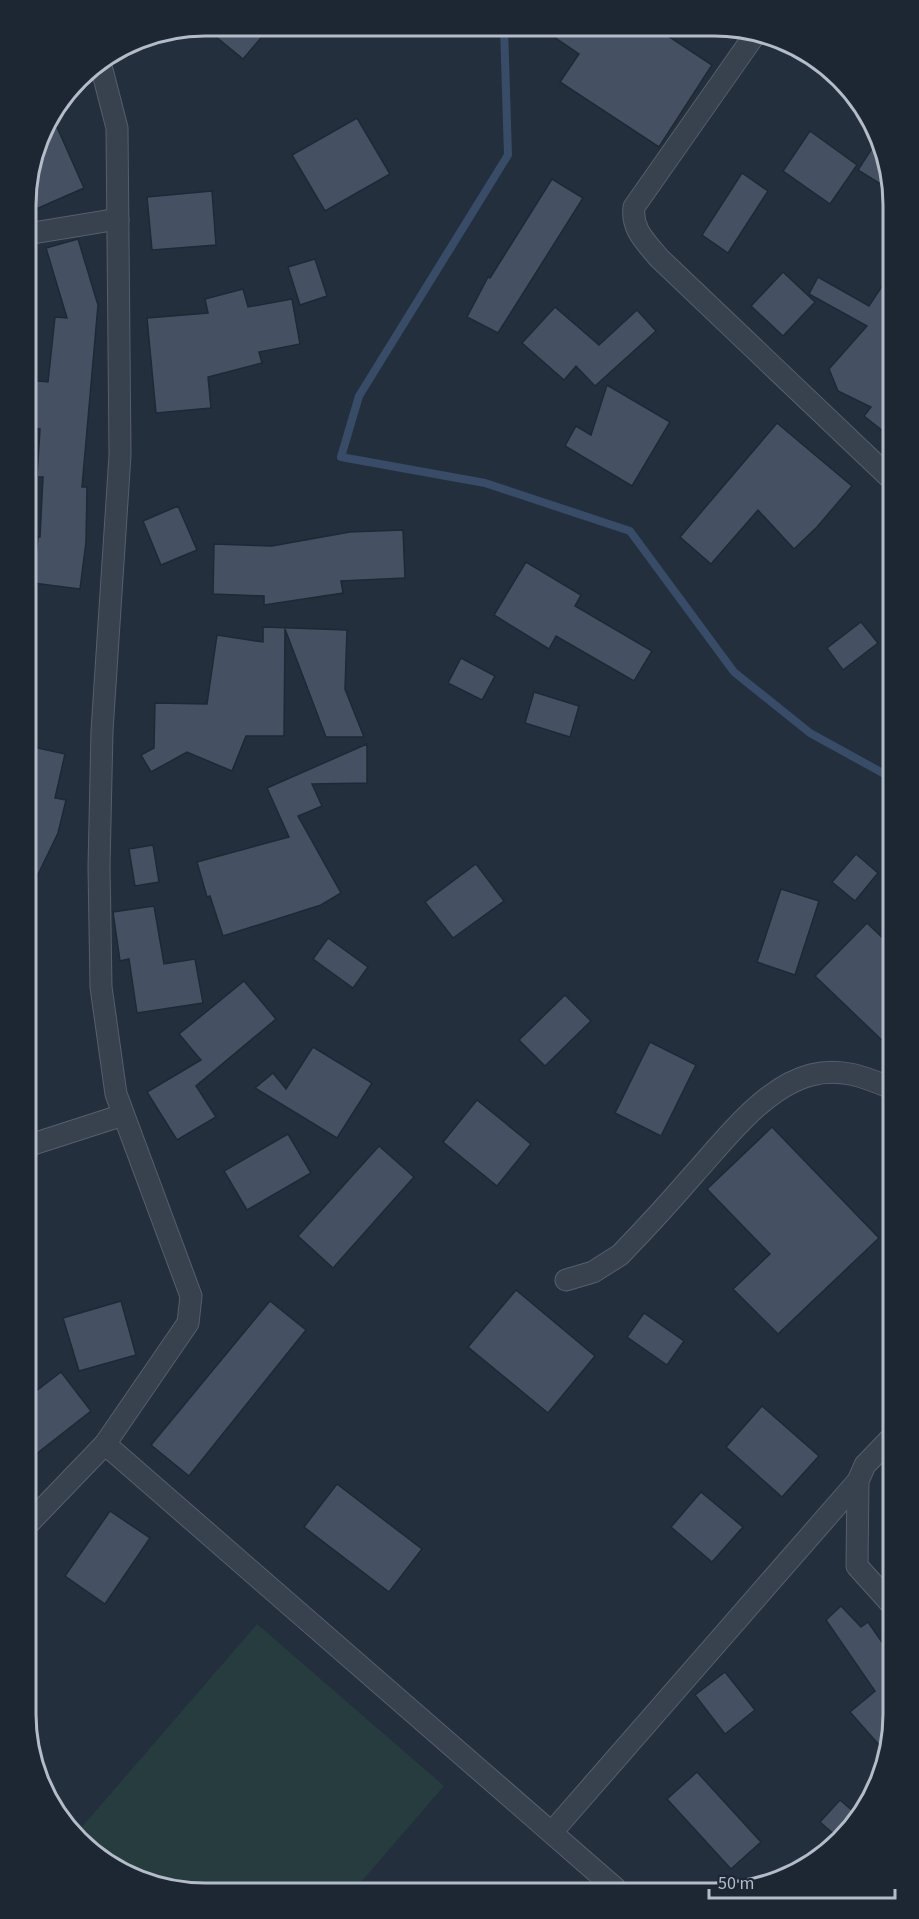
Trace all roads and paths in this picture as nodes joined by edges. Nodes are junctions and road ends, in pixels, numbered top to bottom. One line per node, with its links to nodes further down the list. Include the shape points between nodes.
1 (751, 40): 5 (street, via 634,207 637,232 659,258)
2 (102, 72): 3 (street, via 117,128)
3 (118, 219): 4 (street); 7 (street, via 120,455 102,731 99,867 101,987 116,1094)
4 (36, 233)
5 (883, 471)
6 (883, 1085): 9 (street, via 838,1071 810,1075 787,1086 753,1110 620,1255 593,1272)
7 (123, 1115): 8 (street); 10 (street, via 191,1296 191,1310 188,1323)
8 (36, 1143)
9 (566, 1280)
10 (105, 1444): 13 (street); 15 (street)
11 (883, 1446): 12 (street, via 865,1465)
12 (858, 1481): 14 (street, via 857,1566); 15 (street)
13 (36, 1516)
14 (883, 1595)
15 (552, 1832): 16 (street)
16 (609, 1883)

